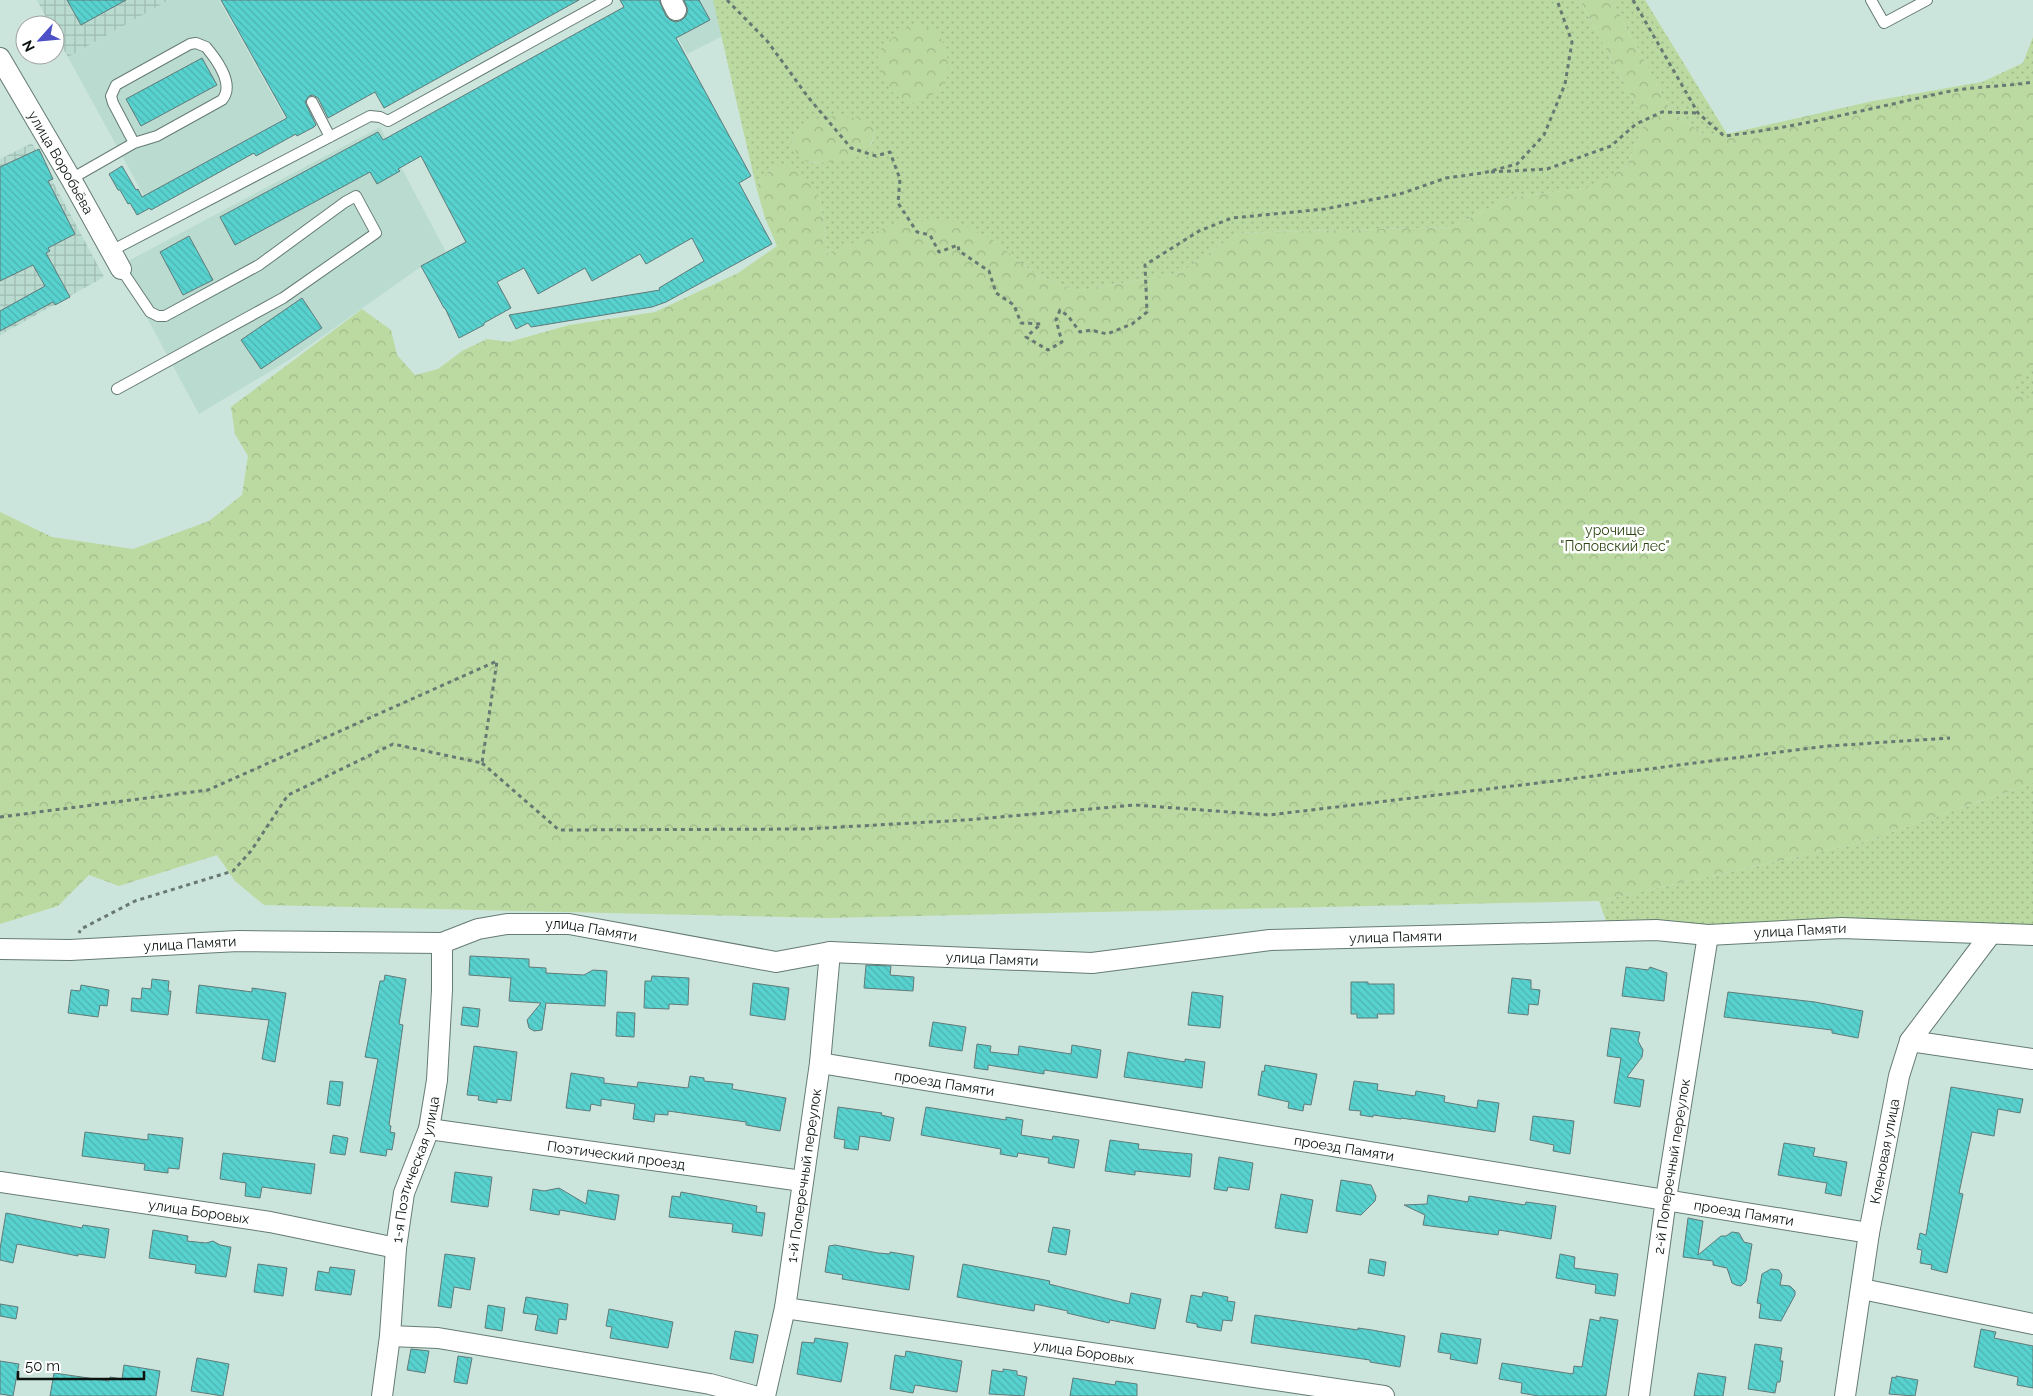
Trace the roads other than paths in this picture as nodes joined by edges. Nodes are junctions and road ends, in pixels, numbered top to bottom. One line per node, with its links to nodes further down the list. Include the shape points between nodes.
1 (607, 0): 6 (lane, via 388,121 370,116)
2 (1871, 0): 3 (lane, via 1884,23)
3 (1927, 0)
4 (0, 58): 8 (street, улица Воробьёва)
5 (312, 102): 6 (lane)
6 (330, 137): 9 (lane)
7 (134, 143): 7 (lane, via 157,136 226,95 225,79 206,47 190,44 116,85 111,96 113,103); 8 (lane)
8 (71, 179): 9 (street, улица Воробьёва)
9 (111, 251): 10 (street, улица Воробьёва)
10 (121, 269): 11 (lane, via 150,312 165,316 259,265 356,196 376,233 283,298)
11 (117, 389)
12 (1990, 935): 13 (street, улица Памяти); 14 (street, улица Памяти, via 1842,928); 18 (street, Кленовая улица)
13 (2033, 935)
14 (1708, 936): 17 (street, улица Памяти, via 1656,930 1270,940 1092,963); 24 (street, 2-й Поперечный переулок)
15 (442, 943): 16 (street, улица Памяти, via 238,941 70,950); 17 (street, улица Памяти, via 478,929 507,924 568,924 776,962); 21 (street, 1-я Поэтическая улица, via 437,1080)
16 (0, 949)
17 (830, 952): 20 (street, 1-й Поперечный переулок)
18 (1910, 1041): 19 (street); 25 (street, Кленовая улица, via 1899,1076)
19 (2033, 1059)
20 (820, 1063): 22 (street, 1-й Поперечный переулок); 24 (street, проезд Памяти)
21 (429, 1129): 22 (street, Поэтический проезд); 26 (street, 1-я Поэтическая улица, via 404,1193)
22 (802, 1181): 28 (street, 1-й Поперечный переулок)
23 (0, 1182): 26 (street, улица Боровых, via 270,1222)
24 (1666, 1199): 25 (street, проезд Памяти); 35 (street, 2-й Поперечный переулок)
25 (1869, 1233): 27 (street, Кленовая улица)
26 (396, 1248): 30 (street, 1-я Поэтическая улица)
27 (1862, 1289): 29 (street); 36 (street, Кленовая улица)
28 (785, 1308): 33 (street, 1-й Поперечный переулок); 34 (street, улица Боровых)
29 (2033, 1324)
30 (390, 1336): 31 (street, 1-я Поэтическая улица); 32 (street, via 438,1338 710,1384)
31 (382, 1396)
32 (754, 1396)
33 (765, 1396)
34 (1384, 1396)
35 (1638, 1396)
36 (1845, 1396)

